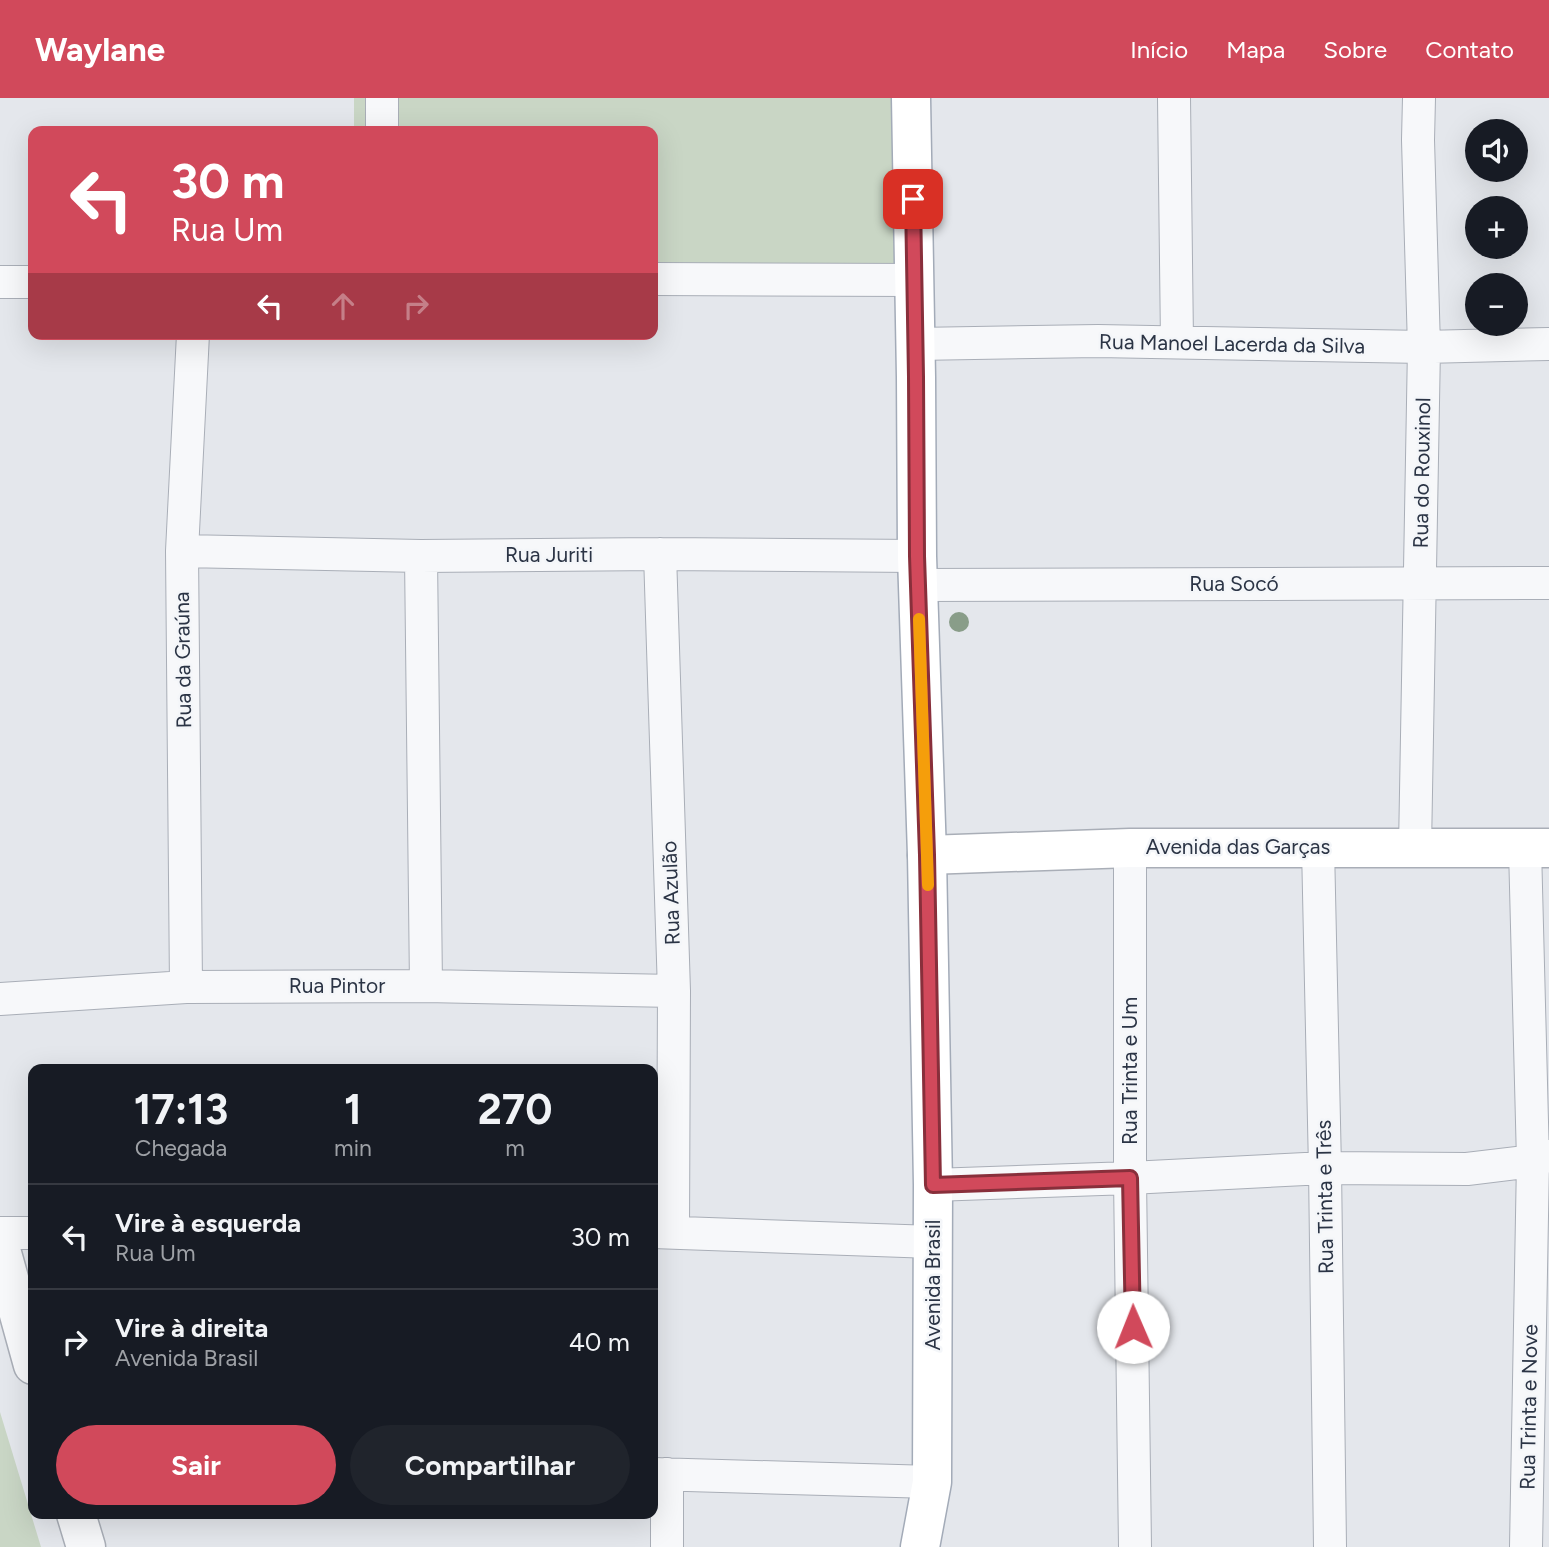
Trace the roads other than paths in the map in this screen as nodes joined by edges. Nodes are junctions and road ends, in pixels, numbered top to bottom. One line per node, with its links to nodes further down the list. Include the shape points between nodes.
1 (382, 98): 5 (street)
2 (911, 98): 7 (main road, Avenida Brasil)
3 (1174, 98): 11 (street)
4 (1419, 98): 14 (street, Rua do Rouxinol)
5 (382, 126)
6 (658, 279): 7 (street)
7 (914, 280): 12 (main road, Avenida Brasil)
8 (0, 282): 9 (street)
9 (28, 282)
10 (192, 340): 15 (street, Rua da Graúna)
11 (1177, 342): 12 (street, Rua Manoel Lacerda da Silva); 14 (street, Rua Manoel Lacerda da Silva)
12 (916, 344): 18 (main road, Avenida Brasil)
13 (1549, 344): 14 (street, Rua Manoel Lacerda da Silva)
14 (1424, 347): 19 (street, Rua do Rouxinol)
15 (182, 551): 17 (street, Rua Juriti); 27 (street, Rua da Graúna)
16 (660, 554): 17 (street, Rua Juriti); 18 (street, Rua Juriti); 28 (street, Rua Azulão)
17 (421, 556): 26 (street)
18 (917, 570): 19 (street, Rua Socó); 25 (main road, Avenida Brasil)
19 (1420, 583): 20 (street, Rua Socó); 23 (street, Rua do Rouxinol)
20 (1549, 583)
21 (1318, 847): 22 (main road, Avenida das Garças); 23 (main road, Avenida das Garças); 31 (street, Rua Trinta e Três)
22 (1130, 848): 25 (main road, Avenida das Garças); 32 (street, Rua Trinta e Um)
23 (1415, 848): 24 (main road, Avenida das Garças)
24 (1537, 848): 30 (street, Rua Trinta e Nove)
25 (927, 855): 33 (main road, Avenida Brasil)
26 (426, 986): 27 (street, Rua Pintor); 28 (street, Rua Pintor)
27 (186, 987): 29 (street, Rua Pintor)
28 (674, 991): 34 (street, Rua Azulão)
29 (0, 999)
30 (1541, 1159): 31 (street, via 1467,1169); 48 (street, Rua Trinta e Nove)
31 (1325, 1168): 32 (street); 47 (street, Rua Trinta e Três)
32 (1130, 1178): 33 (street); 46 (street, Rua Trinta e Um)
33 (933, 1185): 37 (main road, Avenida Brasil)
34 (663, 1232): 37 (street)
35 (0, 1233): 36 (street)
36 (28, 1233)
37 (933, 1242): 41 (main road, Avenida Brasil)
38 (0, 1246): 39 (street)
39 (28, 1347)
40 (660, 1474): 41 (street); 44 (street)
41 (932, 1482): 45 (main road, Avenida Brasil)
42 (78, 1519): 43 (street)
43 (86, 1547)
44 (667, 1547)
45 (920, 1547)
46 (1135, 1547)
47 (1330, 1547)
48 (1526, 1547)

